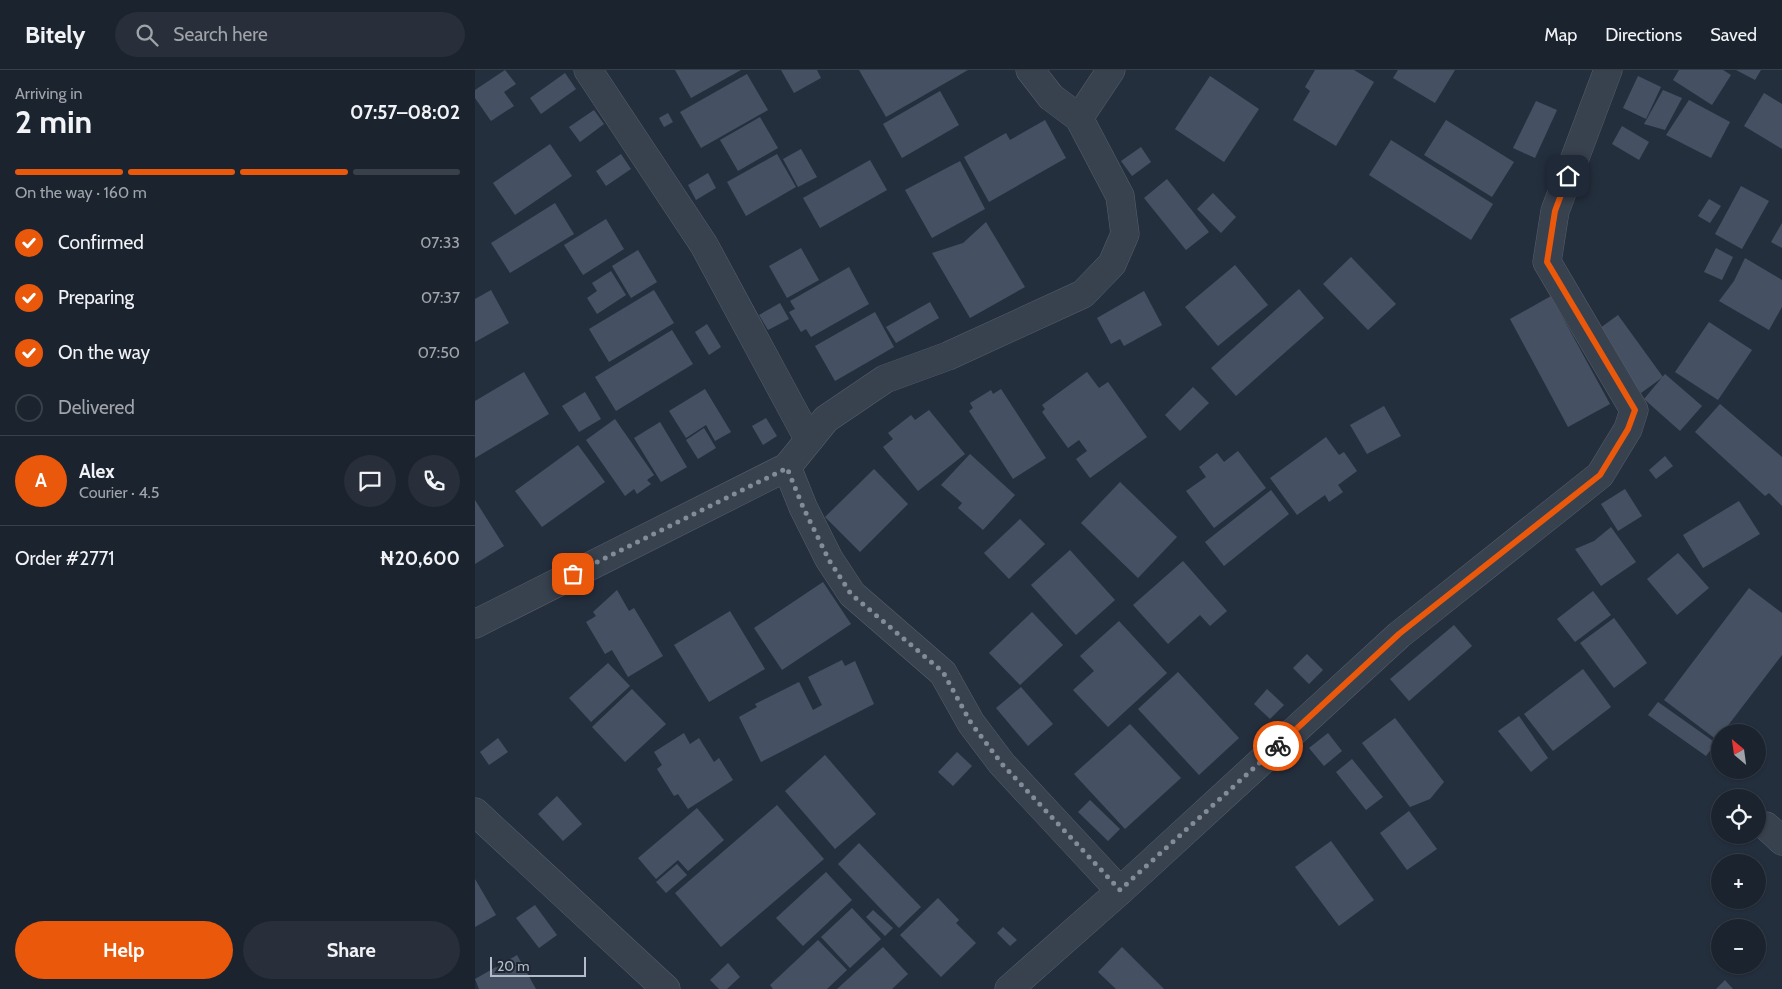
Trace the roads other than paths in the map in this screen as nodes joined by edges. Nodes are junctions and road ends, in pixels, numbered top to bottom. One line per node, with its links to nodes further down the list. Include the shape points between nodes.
1 (588, 70): 6 (street, via 704,245)
2 (1030, 70): 5 (street, via 1051,97)
3 (1111, 70): 5 (street)
4 (1608, 70): 10 (street, via 1555,211 1547,262 1635,410 1628,429 1600,475 1399,634)
5 (1079, 118): 6 (street, via 1120,196 1125,234 1112,264 1083,294 948,356 885,379 826,419)
6 (809, 440): 7 (street)
7 (787, 468): 8 (street); 10 (street, via 829,560 851,594 943,672 971,723 1002,764)
8 (475, 624)
9 (475, 812): 11 (street)
10 (1120, 890): 12 (street)
11 (650, 984)
12 (1009, 989)

